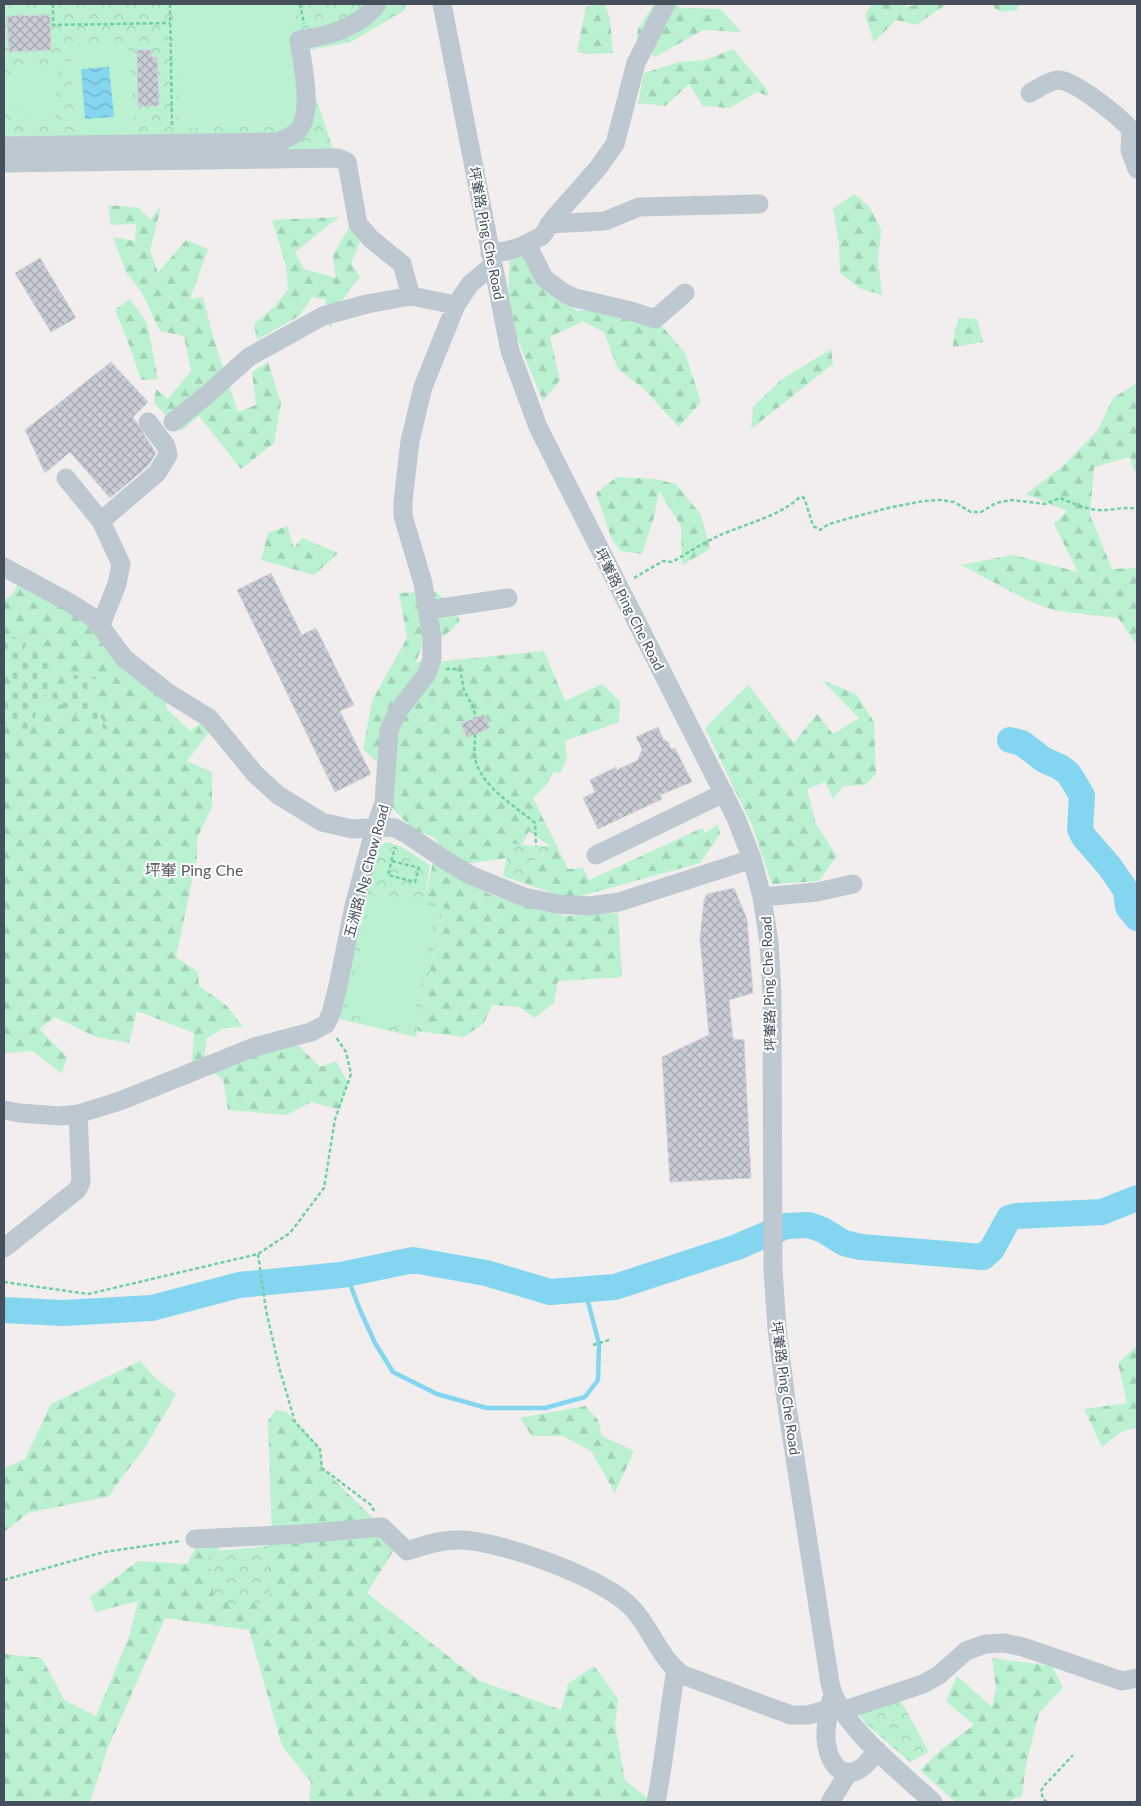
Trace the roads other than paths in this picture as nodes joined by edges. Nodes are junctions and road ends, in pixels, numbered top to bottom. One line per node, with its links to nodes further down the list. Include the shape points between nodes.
1 (377, 4): 5 (street, via 352,24 318,38 299,40 306,117 300,130 278,142)
2 (442, 4): 11 (street, 坪輋路 Ping Che Road)
3 (666, 4): 9 (street, via 636,63 615,144)
4 (1030, 93): 7 (street, via 1059,80 1078,86 1131,130 1130,150)
5 (4, 146)
6 (4, 163): 13 (street, via 338,158 347,162 358,224 402,264)
7 (1137, 169)
8 (759, 204): 9 (street, via 638,207 605,221)
9 (549, 224): 10 (street, via 542,236)
10 (527, 244): 11 (street); 12 (street, via 544,278 575,298 654,319)
11 (491, 259): 14 (street, 五洲路 Ng Chow Road); 23 (street, 坪輋路 Ping Che Road, via 510,351 538,426)
12 (685, 293)
13 (411, 296): 14 (street); 16 (street, via 323,316 249,357)
14 (456, 305): 21 (street, 五洲路 Ng Chow Road, via 419,400 403,501 402,516)
15 (148, 422): 18 (street, via 166,446 168,455 157,473)
16 (173, 422)
17 (66, 478): 18 (street)
18 (101, 521): 22 (street, via 121,564)
19 (4, 567): 22 (street, via 84,611)
20 (508, 598): 21 (street)
21 (428, 610): 24 (street, 五洲路 Ng Chow Road, via 432,646 430,669 398,711 390,730 385,800)
22 (101, 625): 24 (street, via 124,658 167,692 209,718 255,774 278,795 322,822 352,829)
23 (724, 793): 25 (street); 26 (street, 坪輋路 Ping Che Road)
24 (374, 828): 26 (street, via 401,830 470,875 524,897 557,904 590,906 619,902); 30 (street, 五洲路 Ng Chow Road, via 336,995 326,1024 311,1032 254,1047 120,1101)
25 (596, 854)
26 (752, 859): 28 (street, 坪輋路 Ping Che Road)
27 (853, 884): 28 (street, via 817,892)
28 (762, 897): 35 (street, 坪輋路 Ping Che Road, via 772,993 772,1205 777,1328 786,1400)
29 (4, 1110): 30 (street, via 60,1116)
30 (78, 1114): 31 (street, via 81,1182 77,1190)
31 (4, 1248)
32 (194, 1539): 33 (street, via 382,1527 407,1551 437,1542 462,1540 526,1554 610,1590 643,1622)
33 (676, 1670): 35 (street, via 691,1679 791,1715); 38 (street)
34 (1137, 1678): 35 (street, via 1122,1681 1023,1647 985,1644 966,1651 939,1675 923,1684)
35 (839, 1710): 36 (street); 37 (street, via 829,1747); 37 (street, 坪輋路 Ping Che Road, via 826,1735)
36 (877, 1750): 37 (street, via 861,1768); 40 (street)
37 (838, 1764): 39 (street)
38 (656, 1802)
39 (830, 1802)
40 (933, 1802)

